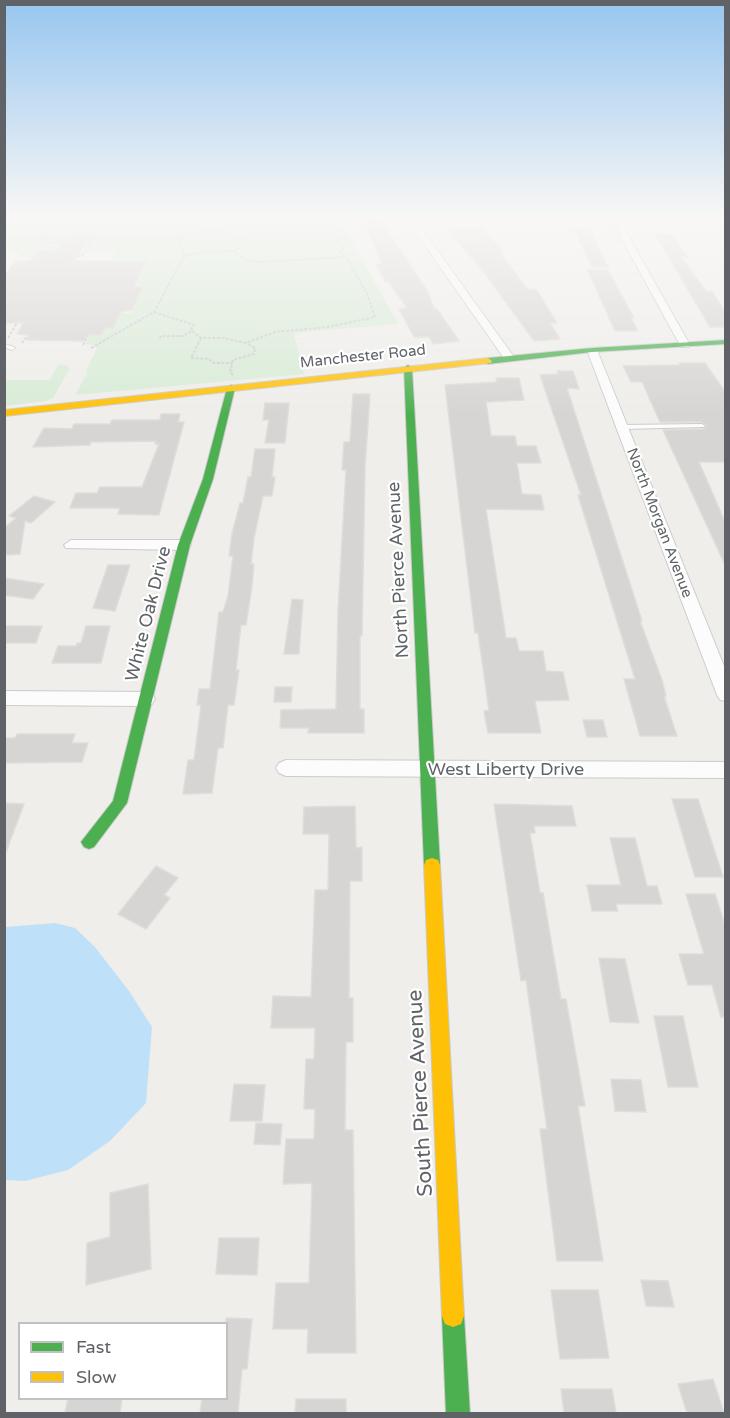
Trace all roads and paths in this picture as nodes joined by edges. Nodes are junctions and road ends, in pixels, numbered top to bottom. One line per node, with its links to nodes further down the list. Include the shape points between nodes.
1 (169, 283): 5 (path)
2 (361, 283): 13 (path, via 375,317 275,332)
3 (456, 283): 22 (street)
4 (651, 283): 18 (street)
5 (154, 312): 7 (path, via 194,325); 20 (path)
6 (17, 323): 11 (path)
7 (193, 331): 10 (path); 12 (path)
8 (28, 335): 15 (path)
9 (88, 335): 17 (path)
10 (201, 338): 13 (path); 23 (path, via 191,358)
11 (8, 339)
12 (160, 339)
13 (246, 342): 23 (path, via 255,348 254,354)
14 (726, 342): 18 (street, Manchester Road)
15 (22, 343)
16 (4, 345): 19 (lane)
17 (83, 345)
18 (685, 345): 21 (street, Manchester Road)
19 (12, 348)
20 (91, 348)
21 (592, 350): 22 (street, Manchester Road); 28 (street, North Morgan Avenue)
22 (510, 359): 24 (street, Manchester Road)
23 (232, 363): 25 (path)
24 (408, 369): 25 (street, Manchester Road); 35 (street, North Pierce Avenue)
25 (233, 383): 26 (street, Manchester Road); 29 (street, White Oak Drive, via 208,478)
26 (4, 413)
27 (702, 426): 28 (lane)
28 (622, 427): 31 (street, North Morgan Avenue)
29 (184, 544): 30 (street); 33 (street, White Oak Drive)
30 (71, 545)
31 (726, 695)
32 (4, 698): 33 (street)
33 (146, 699): 37 (street, White Oak Drive, via 120,803)
34 (286, 768): 35 (street, West Liberty Drive)
35 (426, 770): 36 (street, West Liberty Drive); 38 (street, South Pierce Avenue)
36 (726, 770)
37 (89, 842)
38 (458, 1413)

